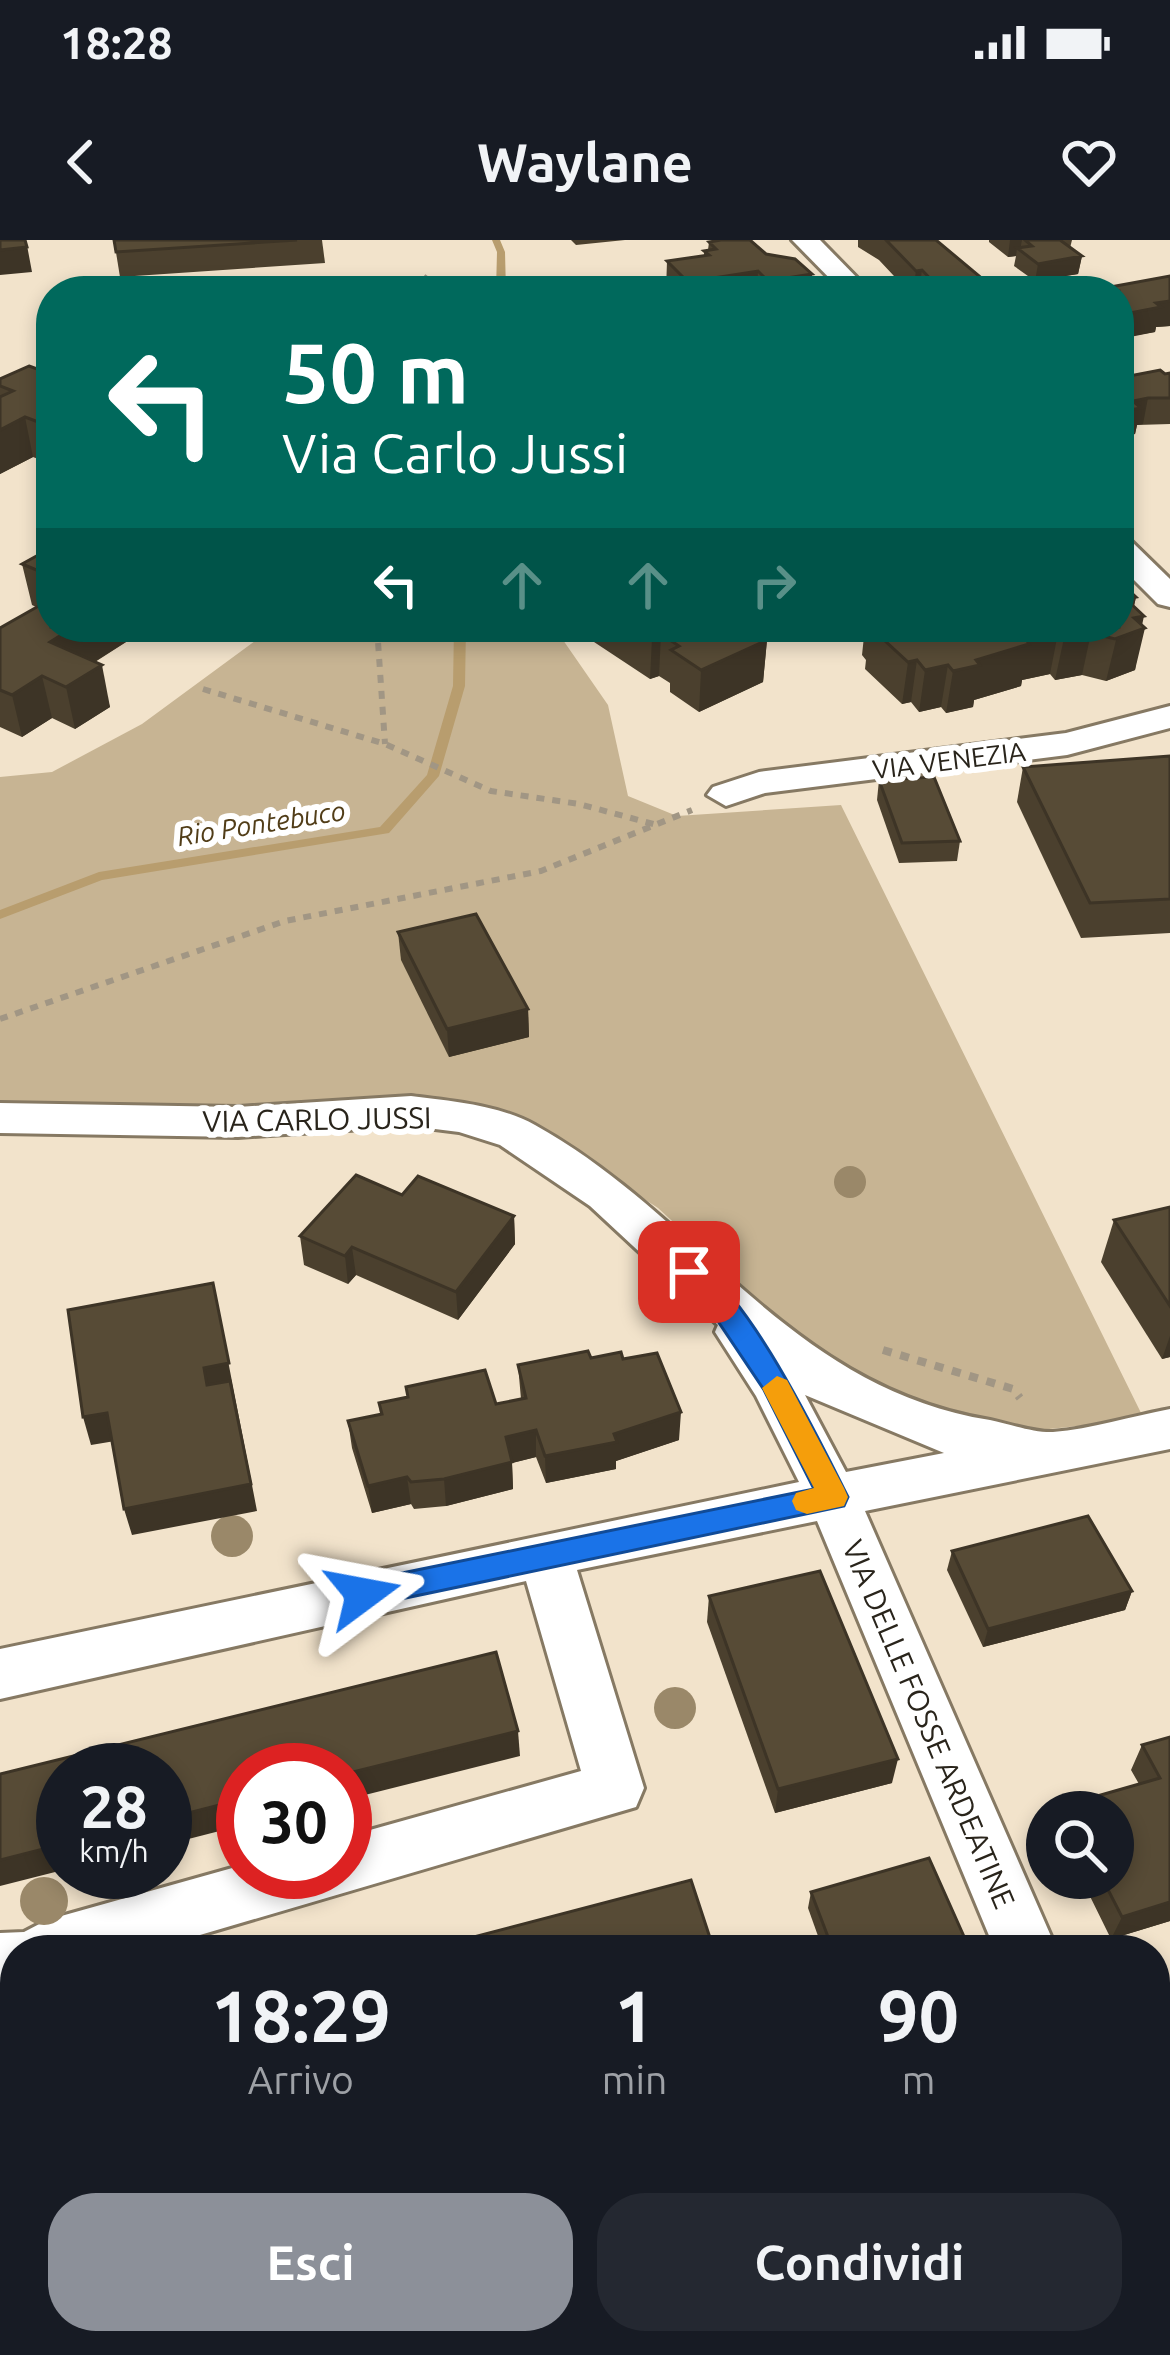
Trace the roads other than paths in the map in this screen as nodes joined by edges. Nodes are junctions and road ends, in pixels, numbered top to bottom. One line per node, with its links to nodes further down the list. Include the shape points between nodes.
1 (805, 240): 2 (street)
2 (842, 276)
3 (1134, 562): 4 (street)
4 (1170, 597)
5 (1170, 717): 6 (street, VIA VENEZIA, via 1067,744 759,783)
6 (726, 795)
7 (0, 1118): 8 (street, VIA CARLO JUSSI, via 238,1122 411,1111 461,1118 516,1134 565,1162)
8 (716, 1298): 10 (street, VIA CARLO JUSSI, via 831,1387 938,1432); 11 (street, VIA CARLO JUSSI, via 775,1384)
9 (1170, 1429): 10 (street, VIA CARLO JUSSI)
10 (1067, 1454): 11 (street, VIA CARLO JUSSI)
11 (833, 1497): 12 (street, VIA CARLO JUSSI); 17 (street, VIA DELLE FOSSE ARDEATINE)
12 (545, 1554): 13 (street, VIA CARLO JUSSI); 14 (street, via 615,1787)
13 (0, 1674)
14 (372, 1857)
15 (226, 1899): 16 (street)
16 (100, 1935)
17 (1020, 1935)

